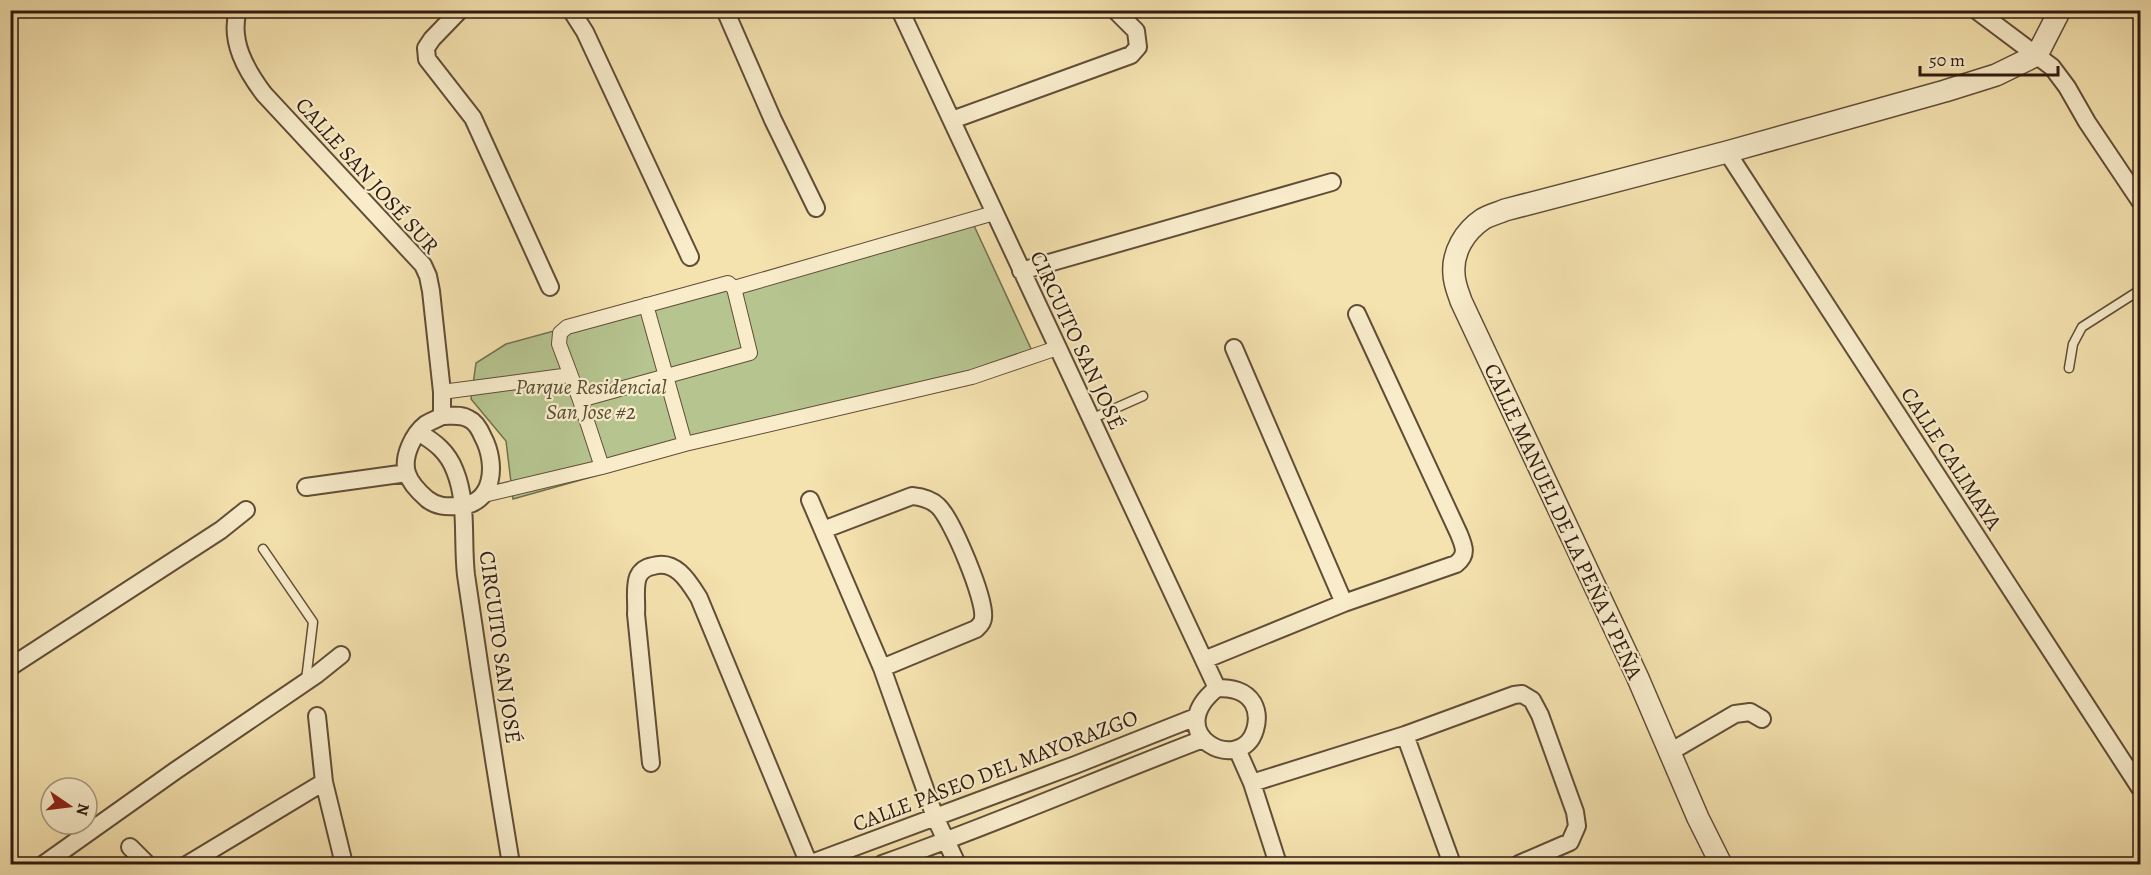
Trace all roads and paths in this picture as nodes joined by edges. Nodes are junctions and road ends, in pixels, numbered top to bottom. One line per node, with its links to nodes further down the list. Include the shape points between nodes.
1 (238, 10): 28 (street, CALLE SAN JOSÉ SUR, via 236,36 250,76 423,265 431,291)
2 (460, 10): 18 (street, via 426,48 427,58 473,118)
3 (571, 10): 16 (street, via 585,32)
4 (725, 10): 14 (street)
5 (900, 10): 10 (street, CIRCUITO SAN JOSÉ)
6 (1115, 10): 10 (street, via 1136,31 1138,46 1131,55)
7 (1976, 10): 9 (street)
8 (2060, 10): 9 (street)
9 (2037, 55): 11 (street, CALLE MANUEL DE LA PEÑA Y PEÑA, via 1996,75 1945,91); 13 (street, via 2067,87)
10 (952, 120): 15 (street, CIRCUITO SAN JOSÉ)
11 (1727, 152): 57 (street, CALLE MANUEL DE LA PEÑA Y PEÑA, via 1484,218 1467,233 1454,259 1461,301); 61 (street, CALLE CALIMAYA)
12 (1332, 182): 17 (street)
13 (2140, 201)
14 (816, 208)
15 (994, 213): 17 (street, CIRCUITO SAN JOSÉ); 19 (street)
16 (690, 257)
17 (1021, 271): 23 (street, CIRCUITO SAN JOSÉ)
18 (550, 287)
19 (734, 288): 21 (street, via 728,283); 27 (street, via 750,353)
20 (2140, 290): 25 (lane, via 2082,327 2073,344)
21 (646, 305): 26 (street, via 567,327 560,333 559,344); 27 (street)
22 (1357, 314): 44 (street, via 1465,552 1456,564)
23 (1057, 348): 32 (street, CIRCUITO SAN JOSÉ); 34 (street, via 972,377)
24 (1234, 348): 44 (street)
25 (2069, 368)
26 (570, 375): 28 (street); 30 (street)
27 (666, 376): 30 (street); 34 (street)
28 (442, 392): 31 (street, CALLE SAN JOSÉ SUR)
29 (1143, 396): 32 (lane)
30 (580, 400): 35 (street)
31 (442, 416): 33 (street); 38 (street, via 472,420 490,449 491,478)
32 (1091, 419): 46 (street, CIRCUITO SAN JOSÉ)
33 (418, 432): 36 (street, via 410,446); 40 (street, CIRCUITO SAN JOSÉ, via 434,441 448,457 456,472)
34 (685, 444): 35 (street)
35 (602, 467): 38 (street)
36 (407, 472): 37 (street); 40 (street, via 416,489 429,501 445,507)
37 (306, 487)
38 (484, 495): 40 (street)
39 (810, 500): 42 (street)
40 (463, 506): 68 (street, CIRCUITO SAN JOSÉ, via 464,560)
41 (246, 510): 47 (street)
42 (823, 530): 48 (street); 48 (street, via 912,496 927,499 944,513 976,581 984,615 976,629)
43 (263, 549): 49 (lane, via 313,622)
44 (1344, 603): 46 (street)
45 (341, 655): 49 (street)
46 (1204, 660): 50 (street, CIRCUITO SAN JOSÉ)
47 (10, 667)
48 (882, 668): 62 (street)
49 (306, 682): 64 (street)
50 (1217, 688): 52 (street, via 1203,699); 56 (street, via 1242,692 1256,710 1258,722 1254,733)
51 (317, 716): 59 (street)
52 (1196, 717): 55 (street); 62 (street, CALLE PASEO DEL MAYORAZGO, via 1075,765)
53 (1762, 719): 57 (street, via 1750,711 1736,714)
54 (1405, 735): 60 (street); 73 (street); 74 (street, via 1514,695 1522,694 1532,700 1577,826 1570,842)
55 (1203, 739): 56 (street, via 1219,749); 62 (street, CALLE PASEO DEL MAYORAZGO)
56 (1237, 749): 60 (street)
57 (1670, 752): 75 (street, CALLE MANUEL DE LA PEÑA Y PEÑA)
58 (651, 763): 69 (street, via 636,614 638,576 642,571 667,564 689,581 699,598)
59 (324, 782): 66 (street); 67 (street)
60 (1252, 783): 72 (street)
61 (2140, 788)
62 (940, 830): 69 (street, CALLE PASEO DEL MAYORAZGO); 70 (street, CALLE PASEO DEL MAYORAZGO); 71 (street)
63 (130, 847): 65 (street)
64 (44, 864)
65 (147, 864)
66 (188, 864)
67 (344, 864)
68 (511, 864)
69 (809, 864)
70 (882, 864)
71 (957, 864)
72 (1278, 864)
73 (1452, 864)
74 (1519, 864)
75 (1721, 864)

